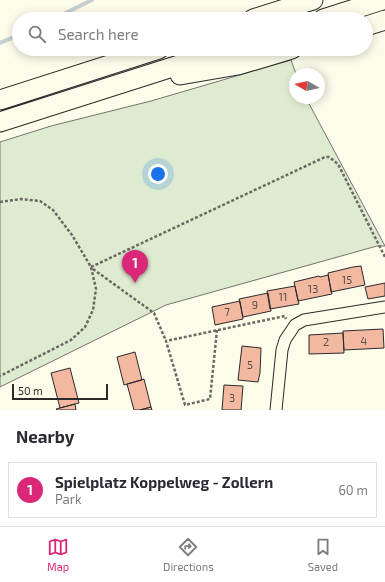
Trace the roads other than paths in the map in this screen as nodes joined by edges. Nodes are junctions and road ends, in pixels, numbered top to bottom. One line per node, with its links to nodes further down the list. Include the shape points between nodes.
1 (294, 0): 4 (highway)
2 (313, 0): 5 (highway)
3 (383, 0): 6 (highway)
4 (268, 12)
5 (274, 12)
6 (345, 12)
7 (385, 20): 8 (highway)
8 (373, 24)
9 (137, 56): 13 (highway)
10 (207, 56): 12 (highway)
11 (268, 56): 12 (highway, via 238,65)
12 (113, 86): 14 (highway)
13 (0, 100)
14 (0, 122)
15 (385, 307): 16 (street, via 304,320 295,325 289,332 282,350)
16 (276, 410)

